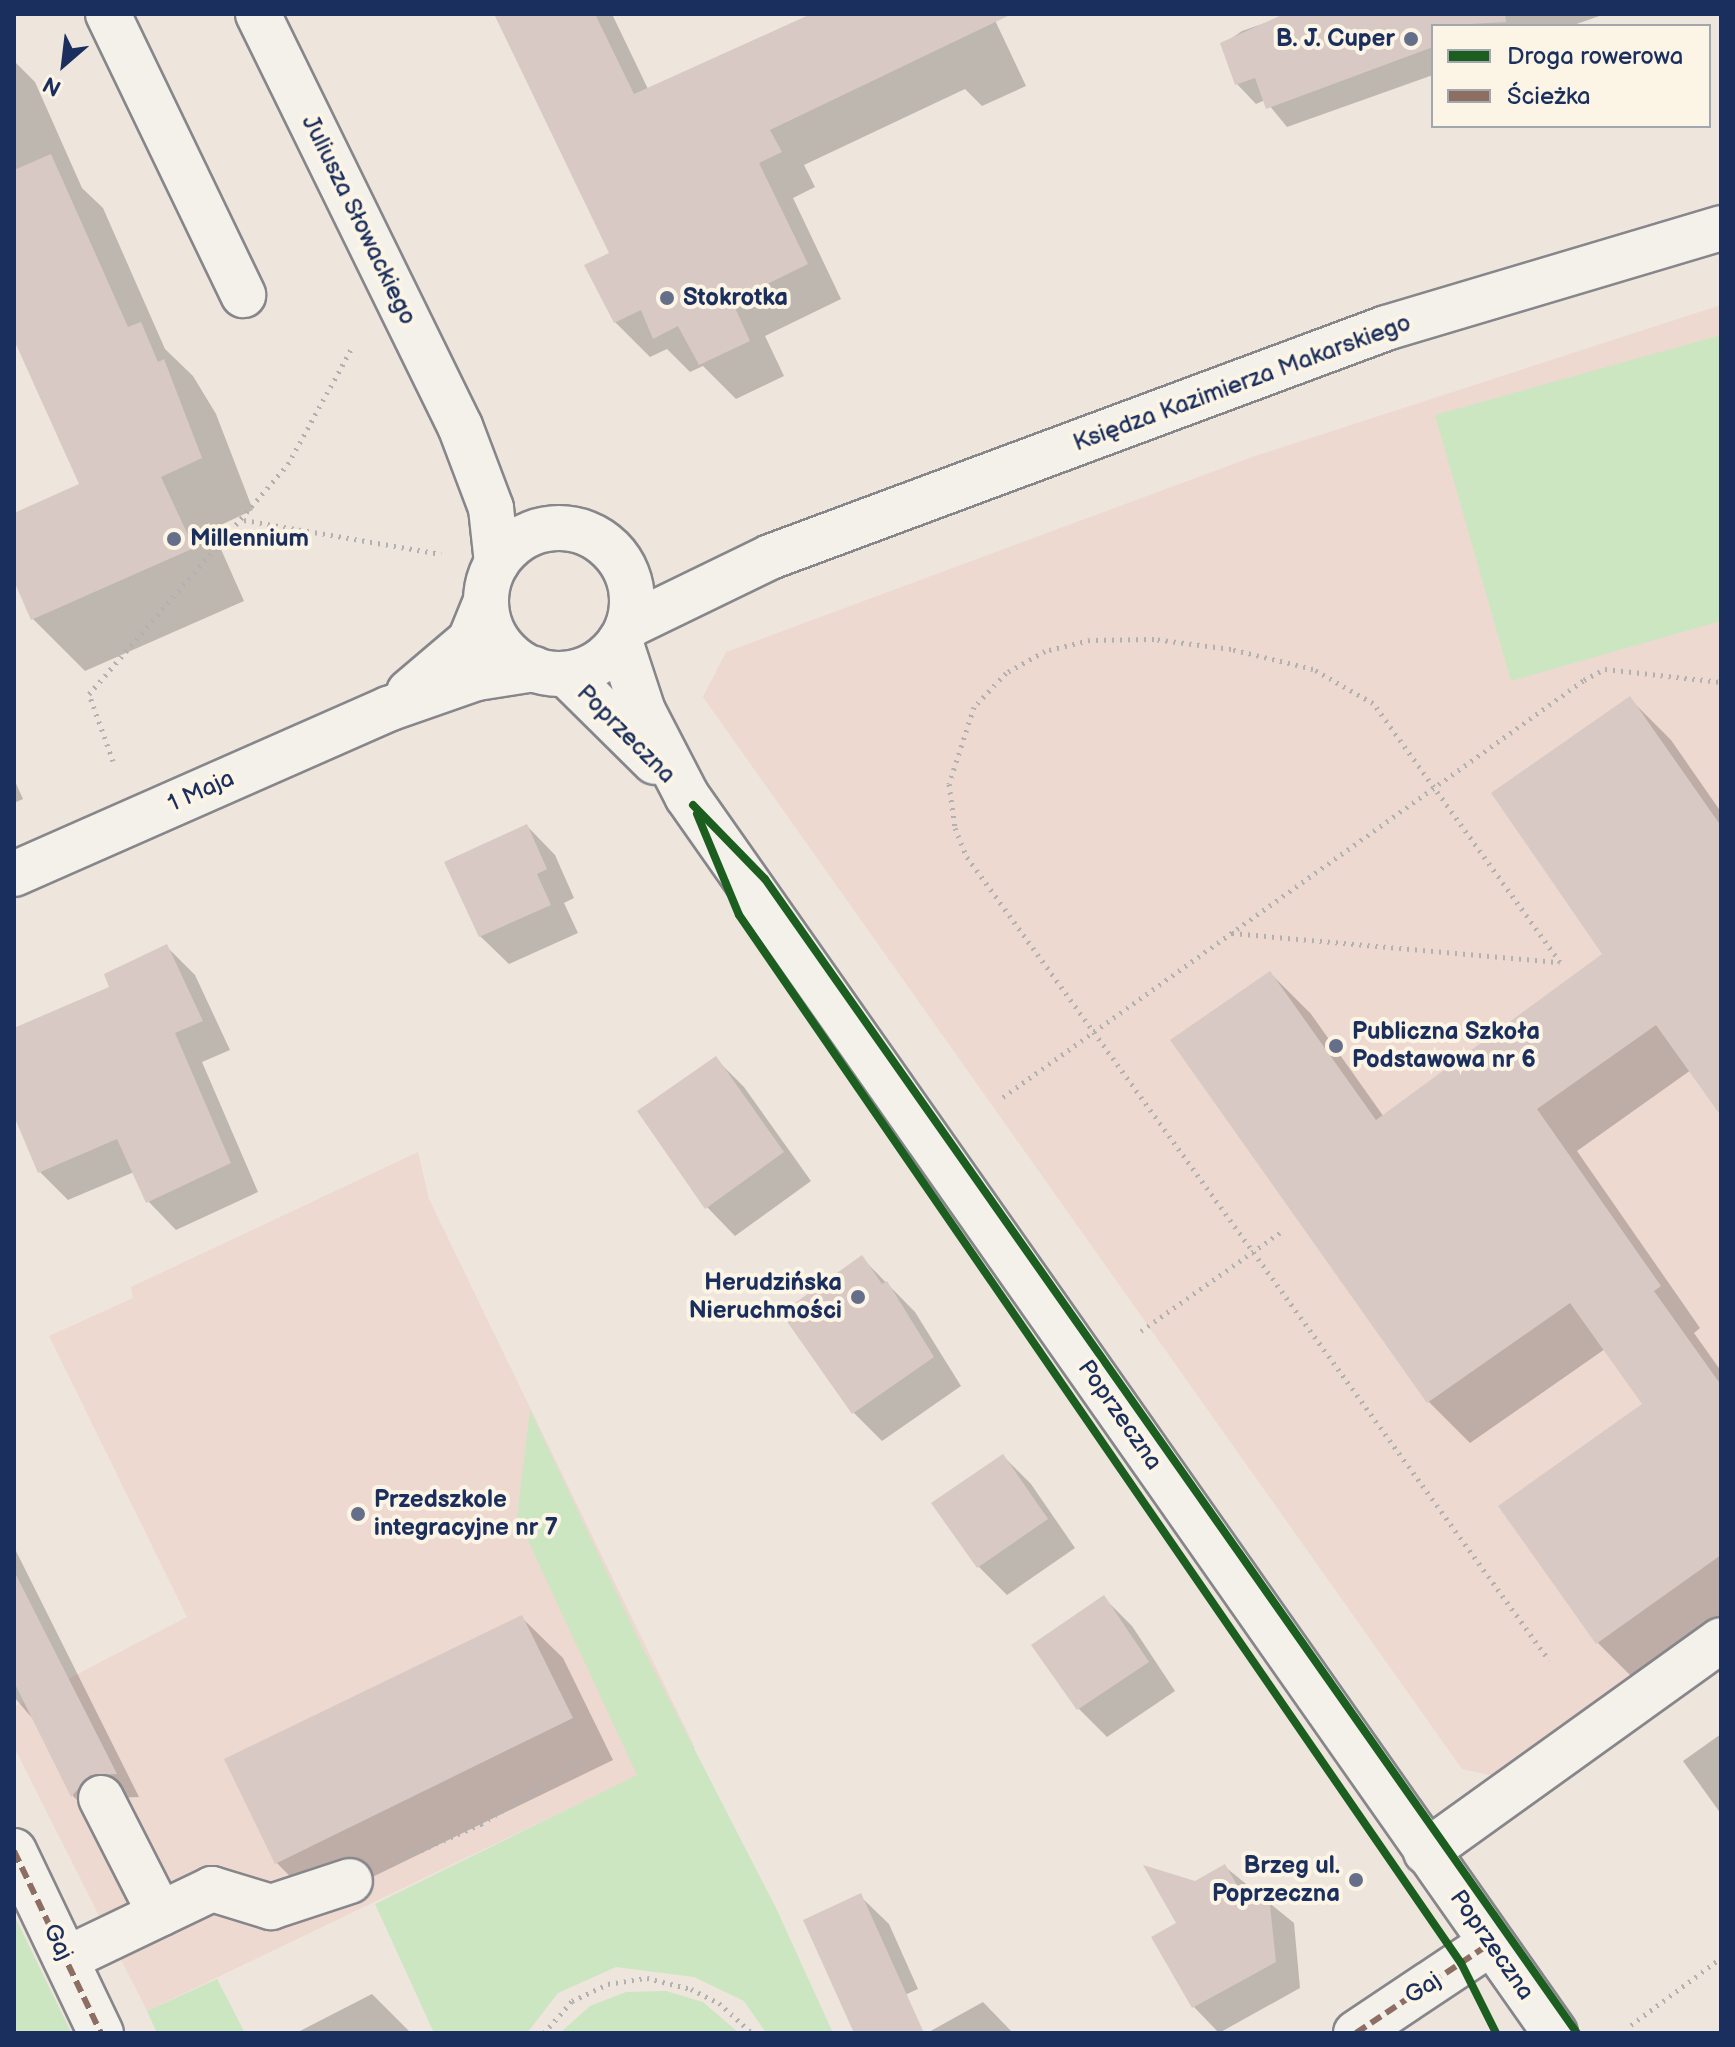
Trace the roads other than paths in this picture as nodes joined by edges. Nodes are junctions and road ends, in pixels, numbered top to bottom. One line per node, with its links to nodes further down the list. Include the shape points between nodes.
1 (108, 14): 4 (street)
2 (258, 14): 5 (street, Juliusza Słowackiego)
3 (1721, 228): 7 (street, Księdza Kazimierza Makarskiego, via 1386,328)
4 (243, 295)
5 (460, 426): 6 (street, Juliusza Słowackiego, via 515,494); 9 (street, Juliusza Słowackiego, via 491,508)
6 (556, 528): 8 (street, via 601,541); 9 (street, via 526,536)
7 (770, 557): 8 (street, Księdza Kazimierza Makarskiego, via 673,573); 10 (street, Księdza Kazimierza Makarskiego)
8 (622, 563): 10 (street, via 632,593)
9 (491, 582): 11 (street, via 498,640); 12 (street, 1 Maja, via 470,640)
10 (624, 633): 11 (street, via 597,663); 13 (street, Poprzeczna, via 643,711)
11 (550, 672): 12 (street, 1 Maja, via 477,678); 13 (street, Poprzeczna)
12 (388, 709): 14 (street, 1 Maja)
13 (687, 796): 18 (street, Poprzeczna)
14 (14, 874)
15 (1721, 1640): 18 (street)
16 (101, 1798): 20 (street)
17 (14, 1851): 22 (street, Gaj)
18 (1426, 1852): 21 (street, Poprzeczna)
19 (350, 1881): 20 (street, via 271,1907 212,1889)
20 (160, 1914): 22 (street)
21 (1491, 1943): 24 (street, Gaj); 25 (street, Poprzeczna)
22 (66, 1959): 23 (street, Gaj)
23 (101, 2033)
24 (1357, 2033)
25 (1555, 2033)

